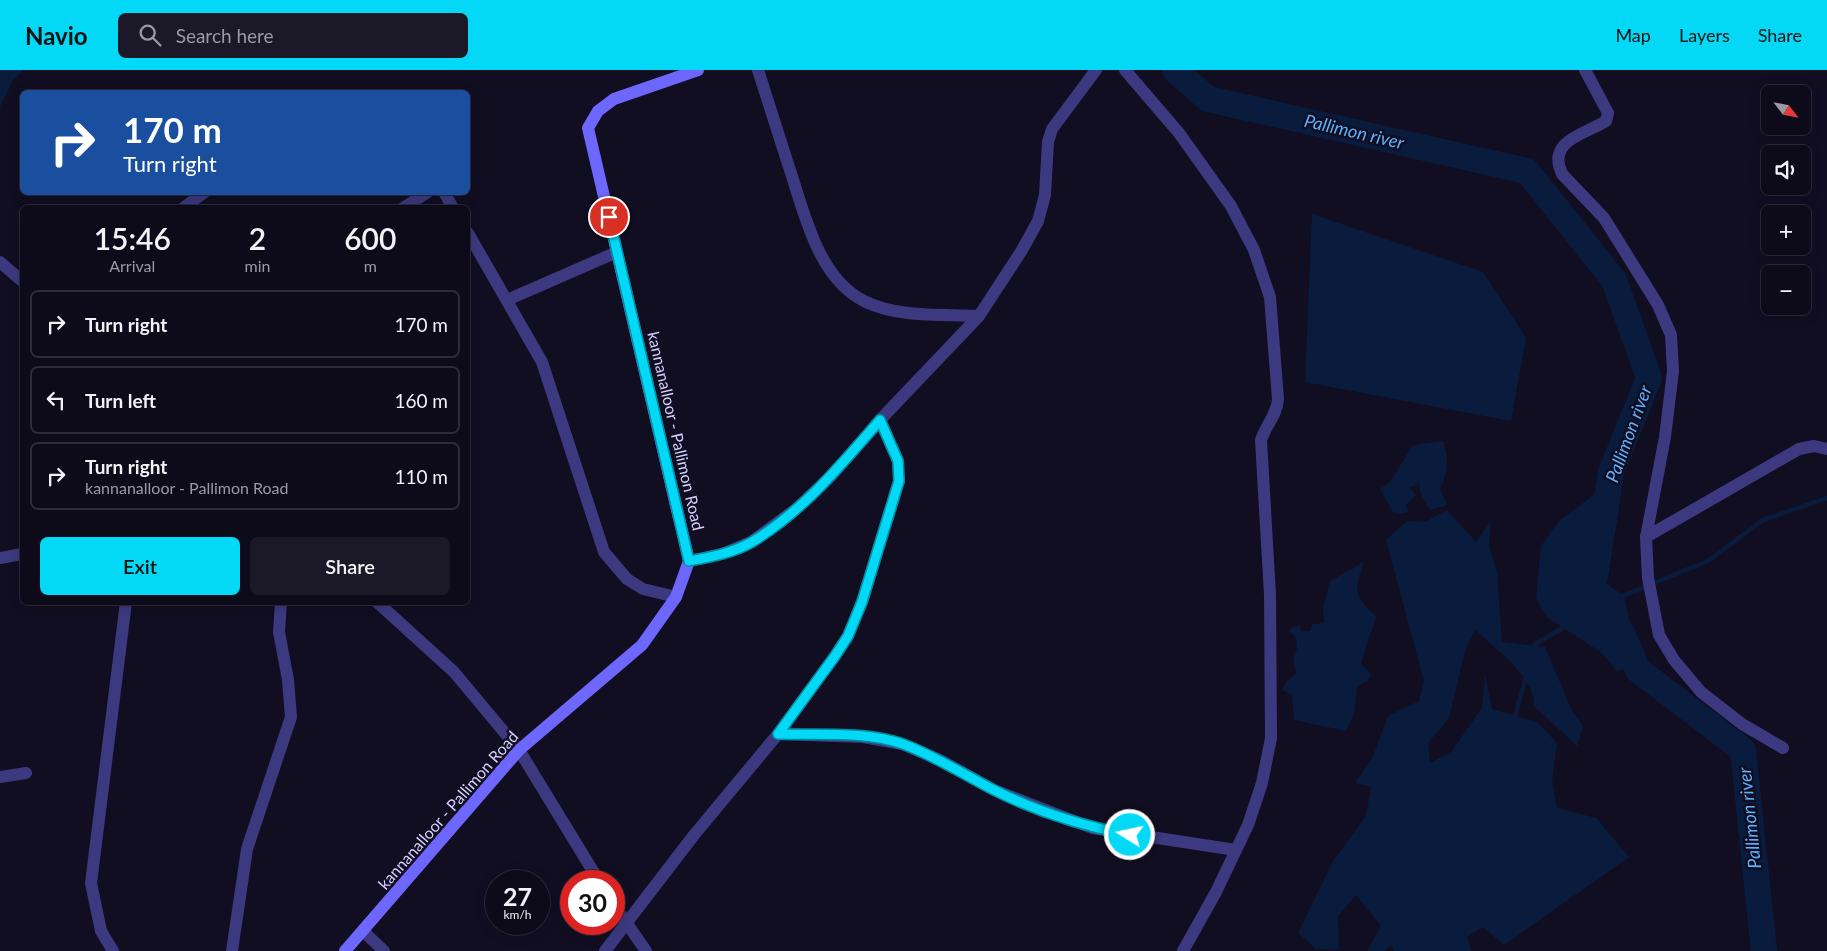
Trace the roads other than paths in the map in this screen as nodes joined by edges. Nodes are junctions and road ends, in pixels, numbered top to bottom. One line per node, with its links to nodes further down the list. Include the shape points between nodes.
1 (698, 70): 11 (street, kannanalloor - Pallimon Road, via 614,99 598,111 588,128)
2 (758, 70): 15 (street, via 810,230 840,282 865,302 894,311)
3 (1096, 70): 15 (street, via 1052,129 1048,142 1045,195 1038,221)
4 (1125, 70): 31 (street, via 1179,133 1230,206 1254,250 1270,297 1278,399 1277,410 1261,440 1270,595 1271,738 1262,783)
5 (1585, 70): 18 (street, via 1608,113 1606,121 1573,136 1559,155 1558,166 1604,218 1658,305 1671,335 1672,381)
6 (201, 195): 8 (street)
7 (423, 195): 9 (street)
8 (186, 205)
9 (408, 205)
10 (470, 236): 14 (street)
11 (617, 252): 14 (street); 21 (street, kannanalloor - Pallimon Road)
12 (0, 262): 13 (street)
13 (20, 278)
14 (507, 300): 22 (street, via 542,362 604,552 627,579 643,589)
15 (979, 316): 16 (street)
16 (880, 420): 21 (street, via 832,476 796,509 751,542 722,554); 26 (street, via 898,461 899,481 865,593 848,636)
17 (1827, 449): 18 (street, via 1814,446 1799,449)
18 (1646, 537): 27 (street, via 1648,578 1659,635 1674,660 1701,692 1742,724)
19 (20, 554): 20 (street)
20 (0, 558)
21 (689, 561): 22 (street, kannanalloor - Pallimon Road)
22 (676, 597): 28 (street, kannanalloor - Pallimon Road, via 642,645)
23 (126, 605): 35 (street, via 91,884 101,931)
24 (281, 605): 36 (street, via 279,632 288,680 290,717 246,849)
25 (380, 605): 28 (street, via 454,672)
26 (778, 734): 31 (street, via 863,737 902,744 940,760 994,790 1092,828); 33 (street)
27 (1783, 748)
28 (520, 750): 32 (street); 34 (street, kannanalloor - Pallimon Road)
29 (26, 773): 30 (street)
30 (0, 777)
31 (1236, 850): 41 (street)
32 (592, 870)
33 (626, 922): 39 (street); 40 (street)
34 (363, 931): 37 (street, kannanalloor - Pallimon Road); 38 (street)
35 (113, 951)
36 (232, 951)
37 (344, 951)
38 (384, 951)
39 (605, 951)
40 (646, 951)
41 (1183, 951)

